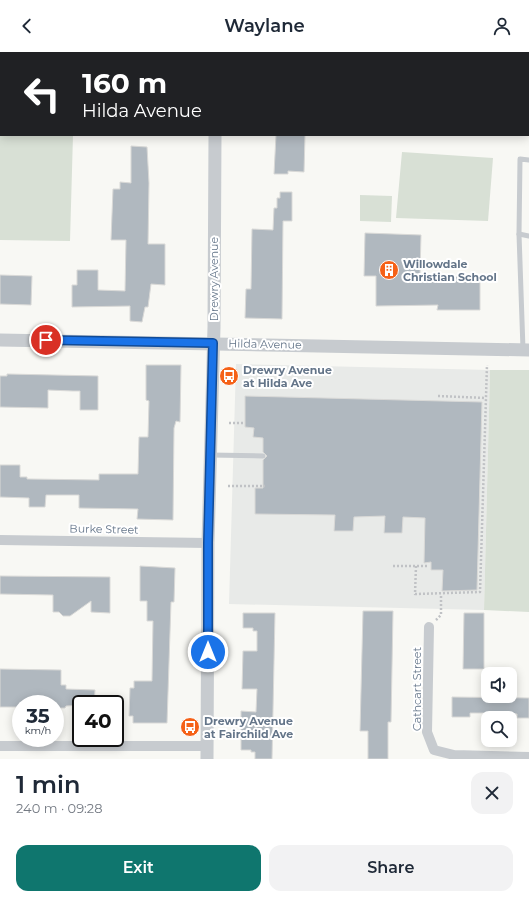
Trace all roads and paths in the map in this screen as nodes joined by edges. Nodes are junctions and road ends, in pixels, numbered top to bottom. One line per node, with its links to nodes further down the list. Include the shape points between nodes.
1 (215, 136): 6 (street, Drewry Avenue)
2 (529, 160): 3 (lane, via 520,159)
3 (519, 234): 4 (lane); 7 (lane)
4 (529, 236)
5 (0, 340): 6 (street, Hilda Avenue)
6 (213, 343): 7 (street, Hilda Avenue); 13 (street, Drewry Avenue)
7 (526, 350)
8 (487, 365): 10 (path)
9 (438, 396): 10 (path)
10 (486, 398): 22 (path, via 480,592)
11 (230, 423): 12 (path)
12 (245, 423)
13 (210, 455): 14 (lane); 18 (street, Drewry Avenue)
14 (263, 456)
15 (228, 486): 16 (path)
16 (265, 486)
17 (0, 540): 18 (street, Burke Street)
18 (208, 543): 25 (street, Drewry Avenue)
19 (393, 566): 20 (path)
20 (416, 566): 21 (path); 22 (path, via 415,594)
21 (429, 566)
22 (441, 594): 23 (path, via 441,615)
23 (429, 627): 26 (street, Cathcart Street, via 427,732 434,750 454,755)
24 (0, 746): 25 (street)
25 (207, 752)
26 (529, 757)

